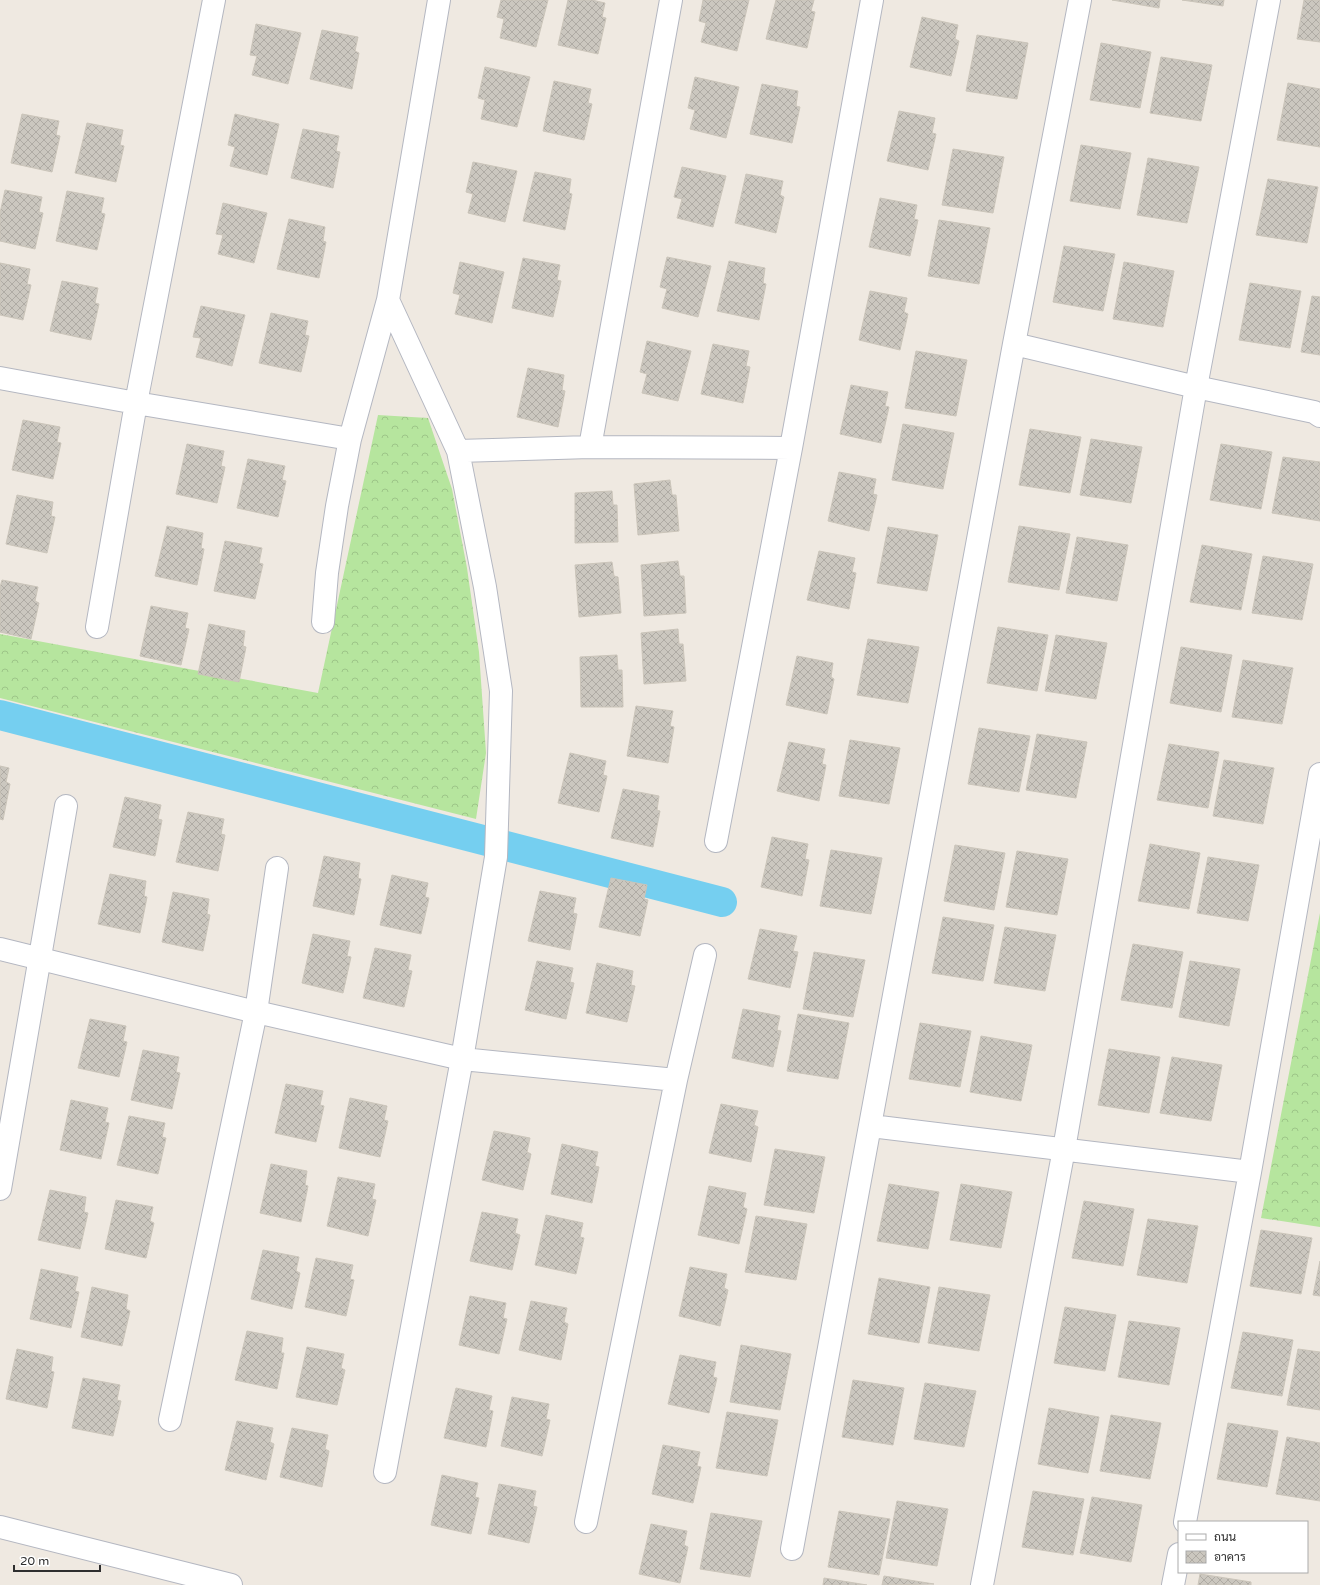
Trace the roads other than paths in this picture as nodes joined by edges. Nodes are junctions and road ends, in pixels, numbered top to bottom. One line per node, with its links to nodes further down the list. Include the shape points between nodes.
1 (214, 0): 11 (street)
2 (439, 0): 7 (street)
3 (670, 0): 14 (street)
4 (872, 0): 15 (street)
5 (1080, 0): 8 (street)
6 (1269, 0): 10 (street)
7 (388, 300): 13 (street); 16 (street)
8 (1014, 344): 10 (street); 29 (street)
9 (0, 378): 11 (street)
10 (1196, 387): 12 (street); 30 (street)
11 (136, 403): 13 (street); 18 (street)
12 (1318, 413)
13 (350, 439): 17 (street, via 331,540)
14 (590, 447): 15 (street); 16 (street)
15 (791, 448): 21 (street)
16 (458, 451): 27 (street, via 485,587 501,691 496,856)
17 (322, 622)
18 (97, 627)
19 (1320, 774): 31 (street)
20 (66, 806): 25 (street)
21 (716, 840)
22 (276, 868): 26 (street)
23 (0, 949): 25 (street)
24 (705, 955): 28 (street)
25 (40, 959): 26 (street); 32 (street)
26 (256, 1012): 27 (street); 33 (street)
27 (462, 1059): 28 (street); 34 (street)
28 (676, 1080): 36 (street)
29 (871, 1126): 30 (street); 38 (street)
30 (1064, 1149): 31 (street); 41 (street)
31 (1250, 1172): 35 (street)
32 (0, 1189)
33 (170, 1420)
34 (385, 1472)
35 (1185, 1521)
36 (586, 1522)
37 (0, 1527): 40 (street)
38 (792, 1548)
39 (1178, 1559): 42 (street)
40 (231, 1585)
41 (982, 1585)
42 (1173, 1585)

